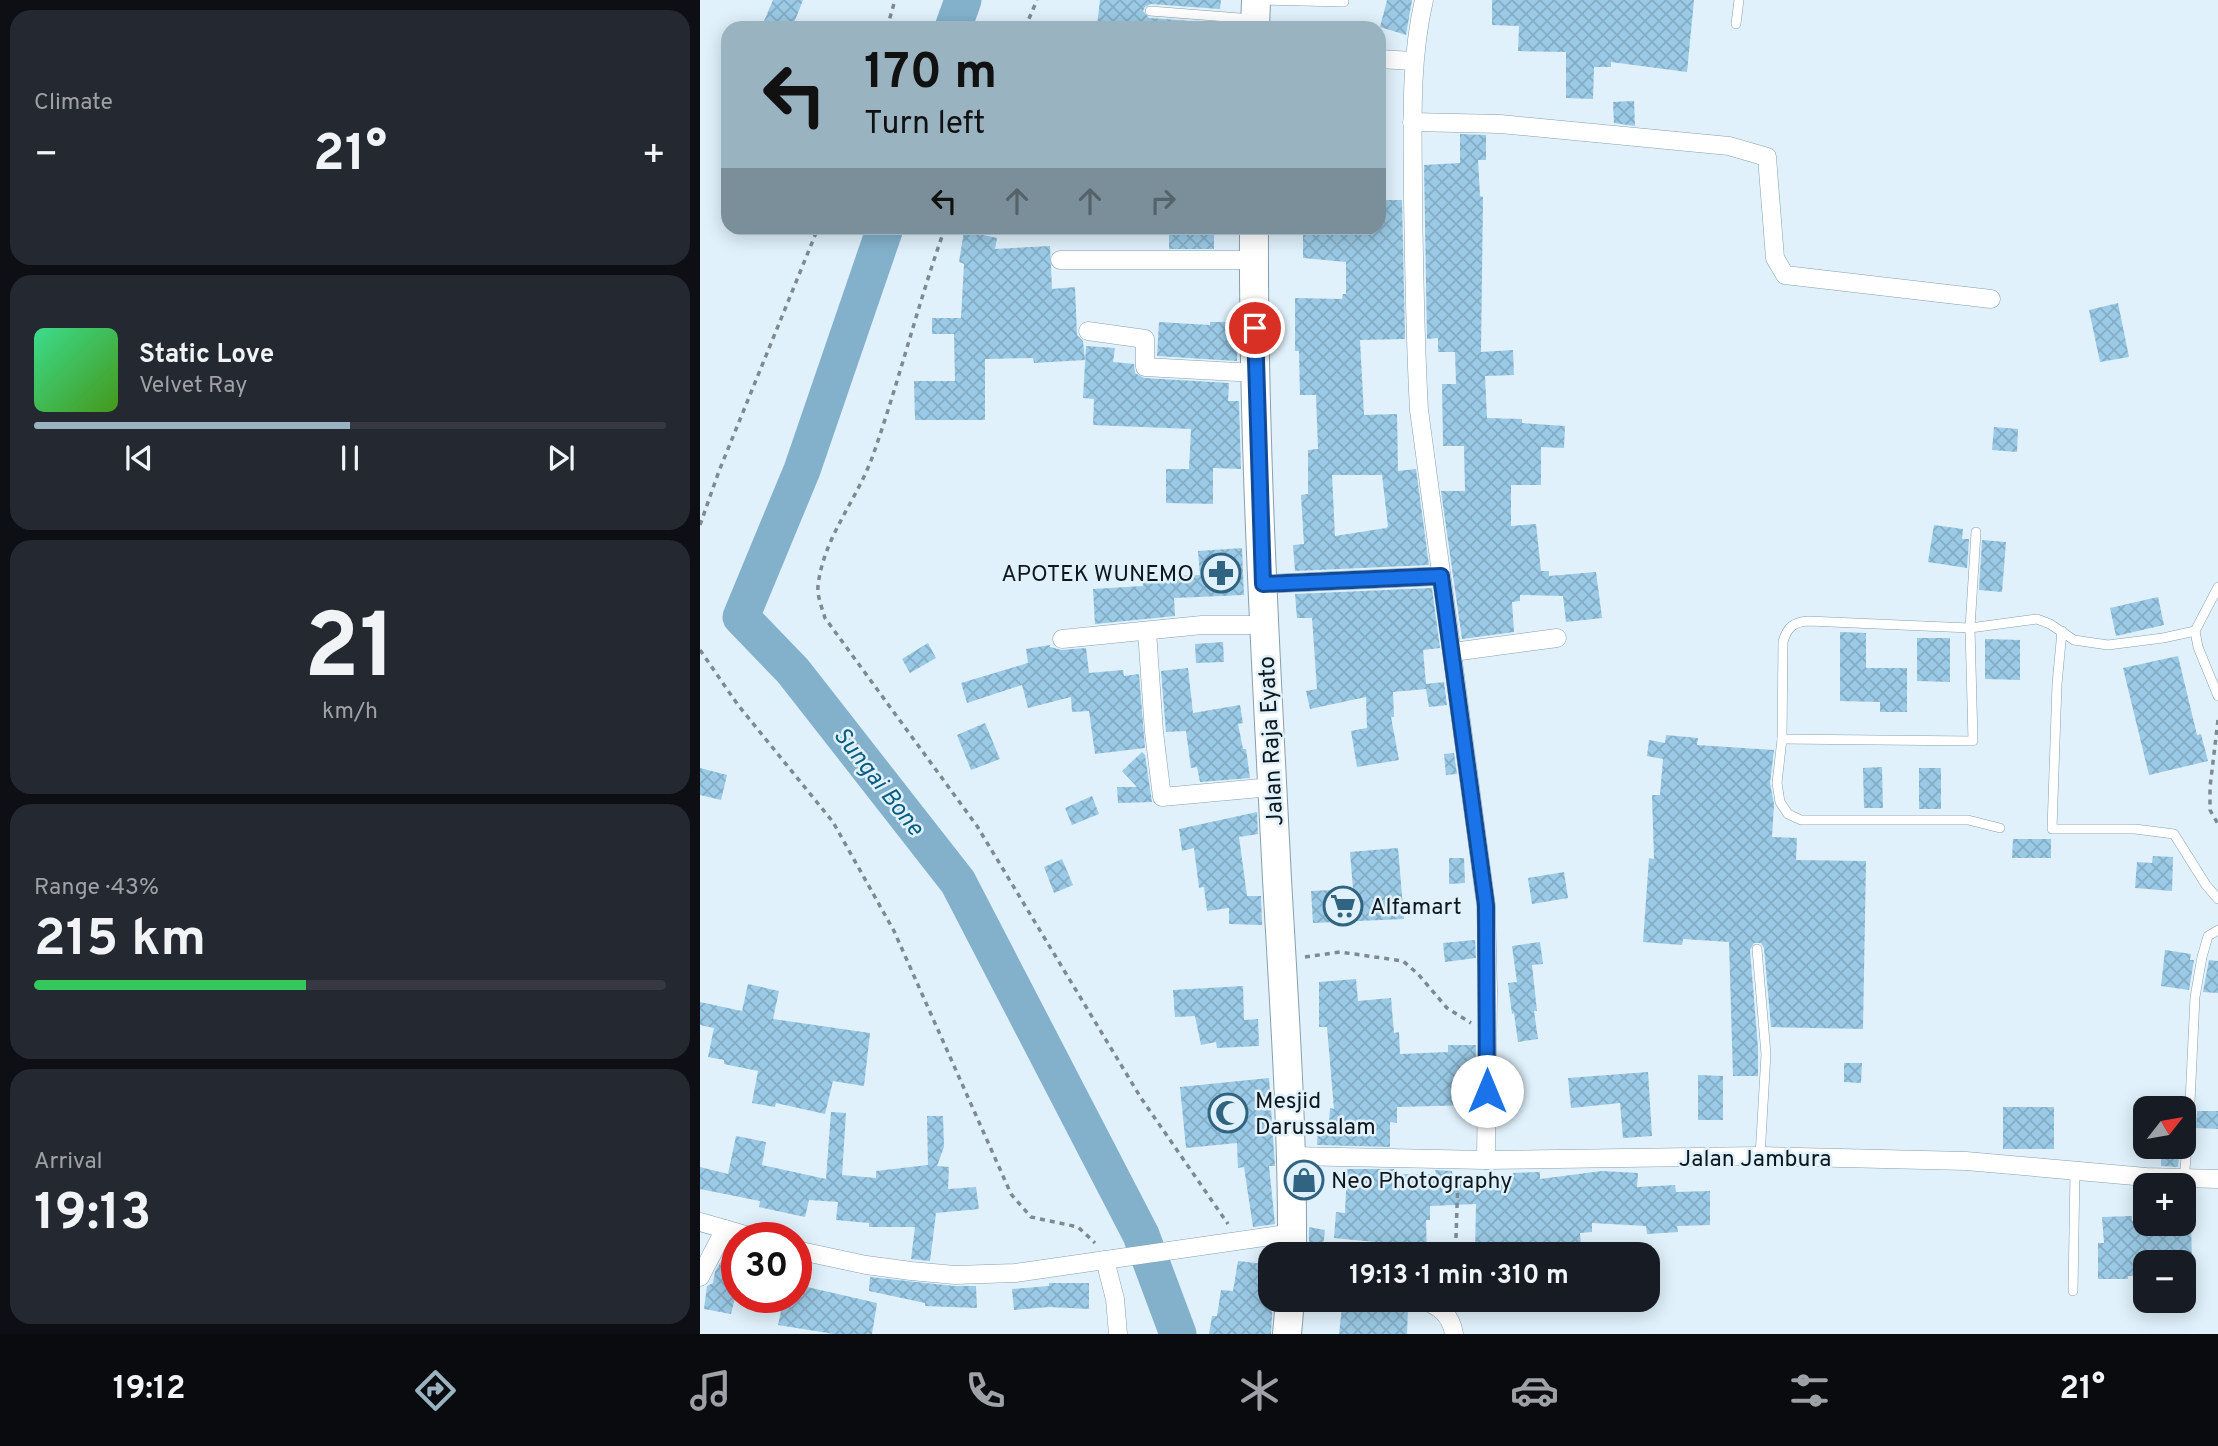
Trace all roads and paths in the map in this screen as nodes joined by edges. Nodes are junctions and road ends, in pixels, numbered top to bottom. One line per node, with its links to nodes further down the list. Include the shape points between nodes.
1 (895, 0): 8 (path)
2 (1037, 0): 9 (path)
3 (1424, 0): 12 (street)
4 (1739, 0): 10 (lane)
5 (1344, 2): 7 (lane)
6 (1150, 11): 7 (lane)
7 (1255, 12)
8 (889, 21)
9 (1028, 21)
10 (1736, 24)
11 (1386, 59): 12 (street)
12 (1413, 61): 13 (street)
13 (1412, 122): 19 (street, via 1500,124 1729,146 1768,157 1775,258 1786,275); 24 (street, via 1419,410)
14 (815, 235): 22 (path)
15 (942, 235): 58 (path, via 870,461 830,540 817,588 825,618 977,826 1141,1098)
16 (1254, 235): 18 (main road, Jalan Raja Eyato)
17 (1060, 260): 18 (street)
18 (1254, 260): 21 (main road, Jalan Raja Eyato)
19 (1991, 299)
20 (1088, 331): 21 (street, via 1145,338 1145,367)
21 (1256, 373): 25 (main road, Jalan Raja Eyato)
22 (700, 525)
23 (1976, 532): 28 (lane)
24 (1441, 576): 25 (street); 35 (street)
25 (1263, 584): 27 (main road, Jalan Raja Eyato)
26 (2218, 587): 31 (lane)
27 (1264, 625): 29 (street); 39 (main road, Jalan Raja Eyato)
28 (1970, 628): 30 (lane, via 2036,619); 38 (lane, via 1798,621 1788,628 1783,642); 38 (lane, via 1973,741)
29 (1147, 631): 33 (street); 39 (street, via 1162,797)
30 (2062, 631): 31 (lane, via 2074,640 2108,645); 42 (lane, via 2052,829 2174,834)
31 (2195, 631): 36 (lane)
32 (1557, 638): 35 (street)
33 (1062, 639)
34 (700, 650): 62 (path, via 738,705 833,822 894,931 1011,1194 1031,1217 1078,1227)
35 (1453, 652): 46 (street, via 1486,905)
36 (2218, 696)
37 (2218, 720): 40 (path, via 2210,787 2210,810)
38 (1782, 739): 41 (lane, via 1777,783 1780,802 1788,814 1801,820 1968,820)
39 (1272, 787): 45 (main road, Jalan Raja Eyato)
40 (2218, 824)
41 (2000, 828)
42 (2218, 899)
43 (2218, 930): 52 (lane, via 2208,936 2195,997)
44 (1757, 949): 48 (lane, via 1766,1054)
45 (1282, 960): 46 (path, via 1340,952 1402,961 1447,1007); 47 (main road, Jalan Raja Eyato)
46 (1486, 1028): 50 (street)
47 (1292, 1156): 49 (street, Jalan Jambura); 60 (main road, Jalan Raja Eyato)
48 (1760, 1156): 50 (street, Jalan Jambura); 51 (street, Jalan Jambura, via 1966,1161)
49 (1459, 1160): 50 (street, Jalan Jambura); 57 (path)
50 (1486, 1160)
51 (2075, 1171): 53 (street, Jalan Jambura); 64 (lane)
52 (2185, 1173)
53 (2133, 1176)
54 (700, 1222): 55 (street)
55 (721, 1228)
56 (721, 1237): 63 (street)
57 (1456, 1238)
58 (1239, 1240): 59 (street); 62 (street)
59 (1266, 1242)
60 (1292, 1242)
61 (812, 1253): 62 (street, via 955,1275 1015,1273)
62 (1108, 1259): 67 (street)
63 (700, 1277)
64 (2073, 1291)
65 (1289, 1312): 68 (main road)
66 (1444, 1312): 69 (street, via 1453,1323)
67 (1118, 1334)
68 (1287, 1334)
69 (1454, 1334)

